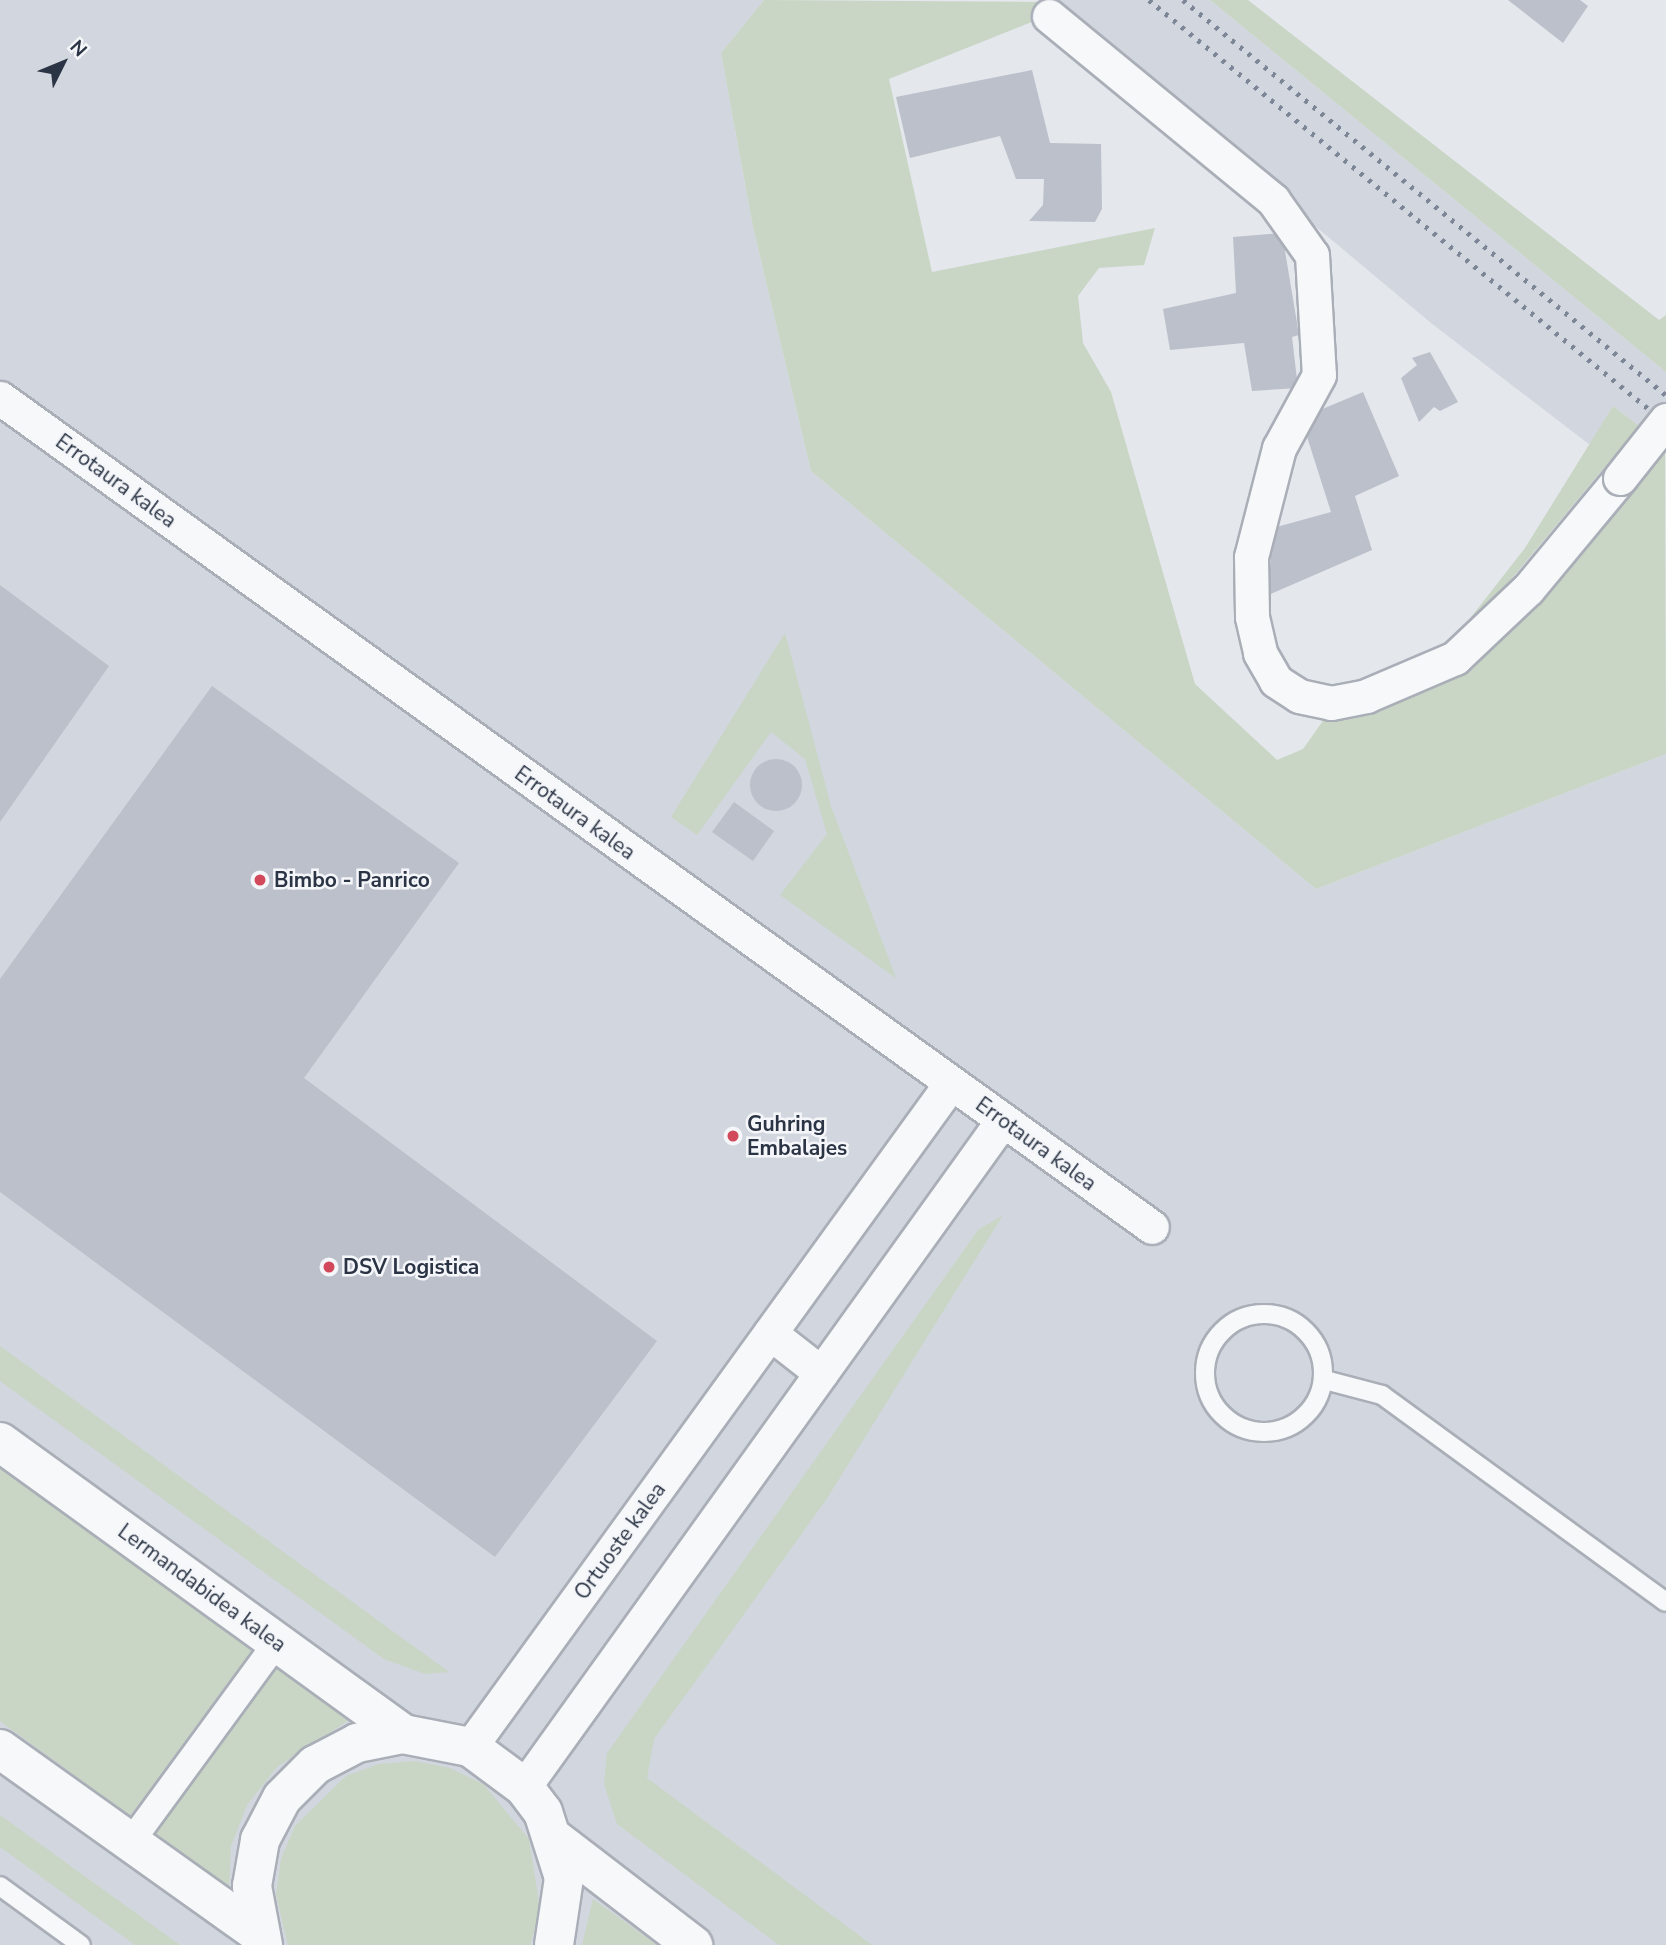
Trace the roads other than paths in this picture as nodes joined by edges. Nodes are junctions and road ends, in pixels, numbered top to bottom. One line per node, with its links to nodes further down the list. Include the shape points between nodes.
1 (1049, 16): 3 (street, bridge, via 1273,200 1312,256 1319,375 1279,448 1251,557 1252,617 1260,653 1276,681 1298,696 1331,703 1366,696 1455,658 1528,589)
2 (0, 398): 4 (street, Errotaura kalea)
3 (1666, 420)
4 (951, 1083): 5 (street, Errotaura kalea); 7 (street, Ortuoste kalea)
5 (1002, 1121): 6 (street, Errotaura kalea); 8 (street)
6 (1152, 1227)
7 (769, 1333): 8 (street); 14 (street, Ortuoste kalea)
8 (821, 1373): 16 (street)
9 (1325, 1380): 9 (lane, via 1319,1346 1284,1318 1263,1312 1230,1323 1208,1350 1204,1384 1215,1405 1250,1432 1293,1425 1312,1412); 11 (lane, via 1382,1395)
10 (0, 1442): 12 (street, Lermandabidea kalea)
11 (1666, 1602)
12 (277, 1643): 13 (street, Lermandabidea kalea); 18 (street)
13 (403, 1734): 14 (street); 20 (street, via 357,1743 315,1765 282,1798 260,1840 252,1886)
14 (470, 1747): 16 (street)
15 (0, 1749): 18 (street)
16 (524, 1787): 17 (street)
17 (556, 1840): 22 (street, via 564,1878); 23 (street)
18 (130, 1843): 20 (street)
19 (0, 1886): 21 (lane)
20 (261, 1939)
21 (81, 1945)
22 (554, 1945)
23 (693, 1945)

